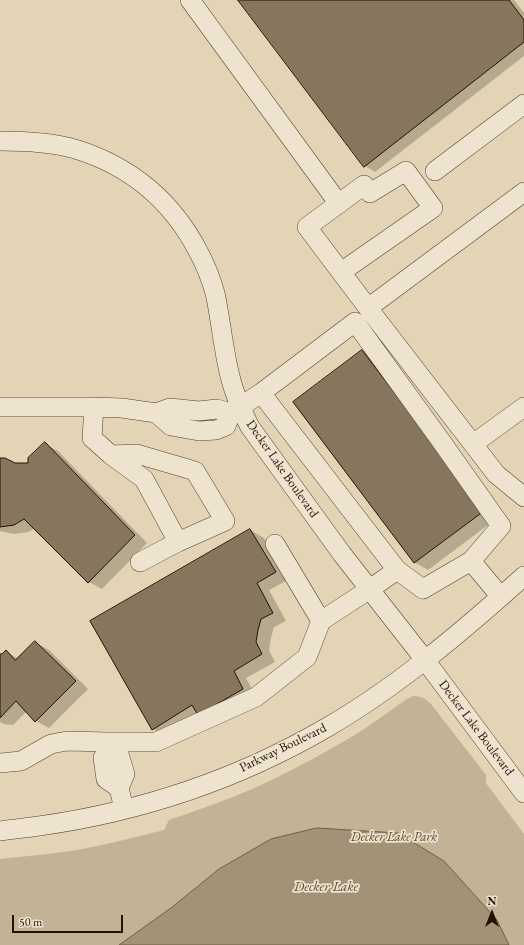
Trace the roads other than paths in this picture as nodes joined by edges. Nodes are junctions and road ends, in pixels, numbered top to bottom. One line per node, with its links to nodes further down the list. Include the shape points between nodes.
1 (190, 0): 6 (street)
2 (524, 104): 4 (street)
3 (0, 141): 13 (street, Decker Lake Boulevard, via 54,144 99,158 143,183 175,215 206,266 214,292)
4 (435, 171)
5 (524, 192): 8 (street)
6 (338, 204): 7 (street, via 307,227); 7 (street, via 364,185 370,193 406,170 433,208)
7 (341, 272): 8 (street)
8 (368, 308): 14 (street)
9 (261, 393): 13 (street); 19 (street, via 355,322 501,526); 21 (street)
10 (0, 407): 11 (street)
11 (94, 407): 13 (street, via 156,413 171,426 199,431 216,430 226,426); 15 (street, via 92,438)
12 (524, 407): 14 (street)
13 (236, 410): 23 (street, Decker Lake Boulevard)
14 (473, 444): 16 (street, via 496,474)
15 (111, 455): 17 (street, via 144,479); 17 (street, via 137,454 195,471 225,521)
16 (524, 497)
17 (178, 542): 20 (street)
18 (275, 544): 25 (street)
19 (471, 561): 21 (street, via 423,589); 24 (street)
20 (140, 562)
21 (397, 570): 23 (street)
22 (524, 576): 24 (street, Parkway Boulevard)
23 (370, 589): 25 (street); 26 (street, Decker Lake Boulevard)
24 (501, 597): 26 (street, Parkway Boulevard)
25 (321, 621): 27 (street, via 307,657 256,697 156,742)
26 (425, 660): 29 (street, Decker Lake Boulevard); 30 (street, Parkway Boulevard, via 360,707 289,748 182,793)
27 (109, 747): 28 (street, via 67,740 51,744 21,761); 30 (street, via 119,754 125,774 119,788)
28 (0, 763)
29 (524, 793)
30 (124, 809): 31 (street, Parkway Boulevard, via 72,821)
31 (0, 831)

